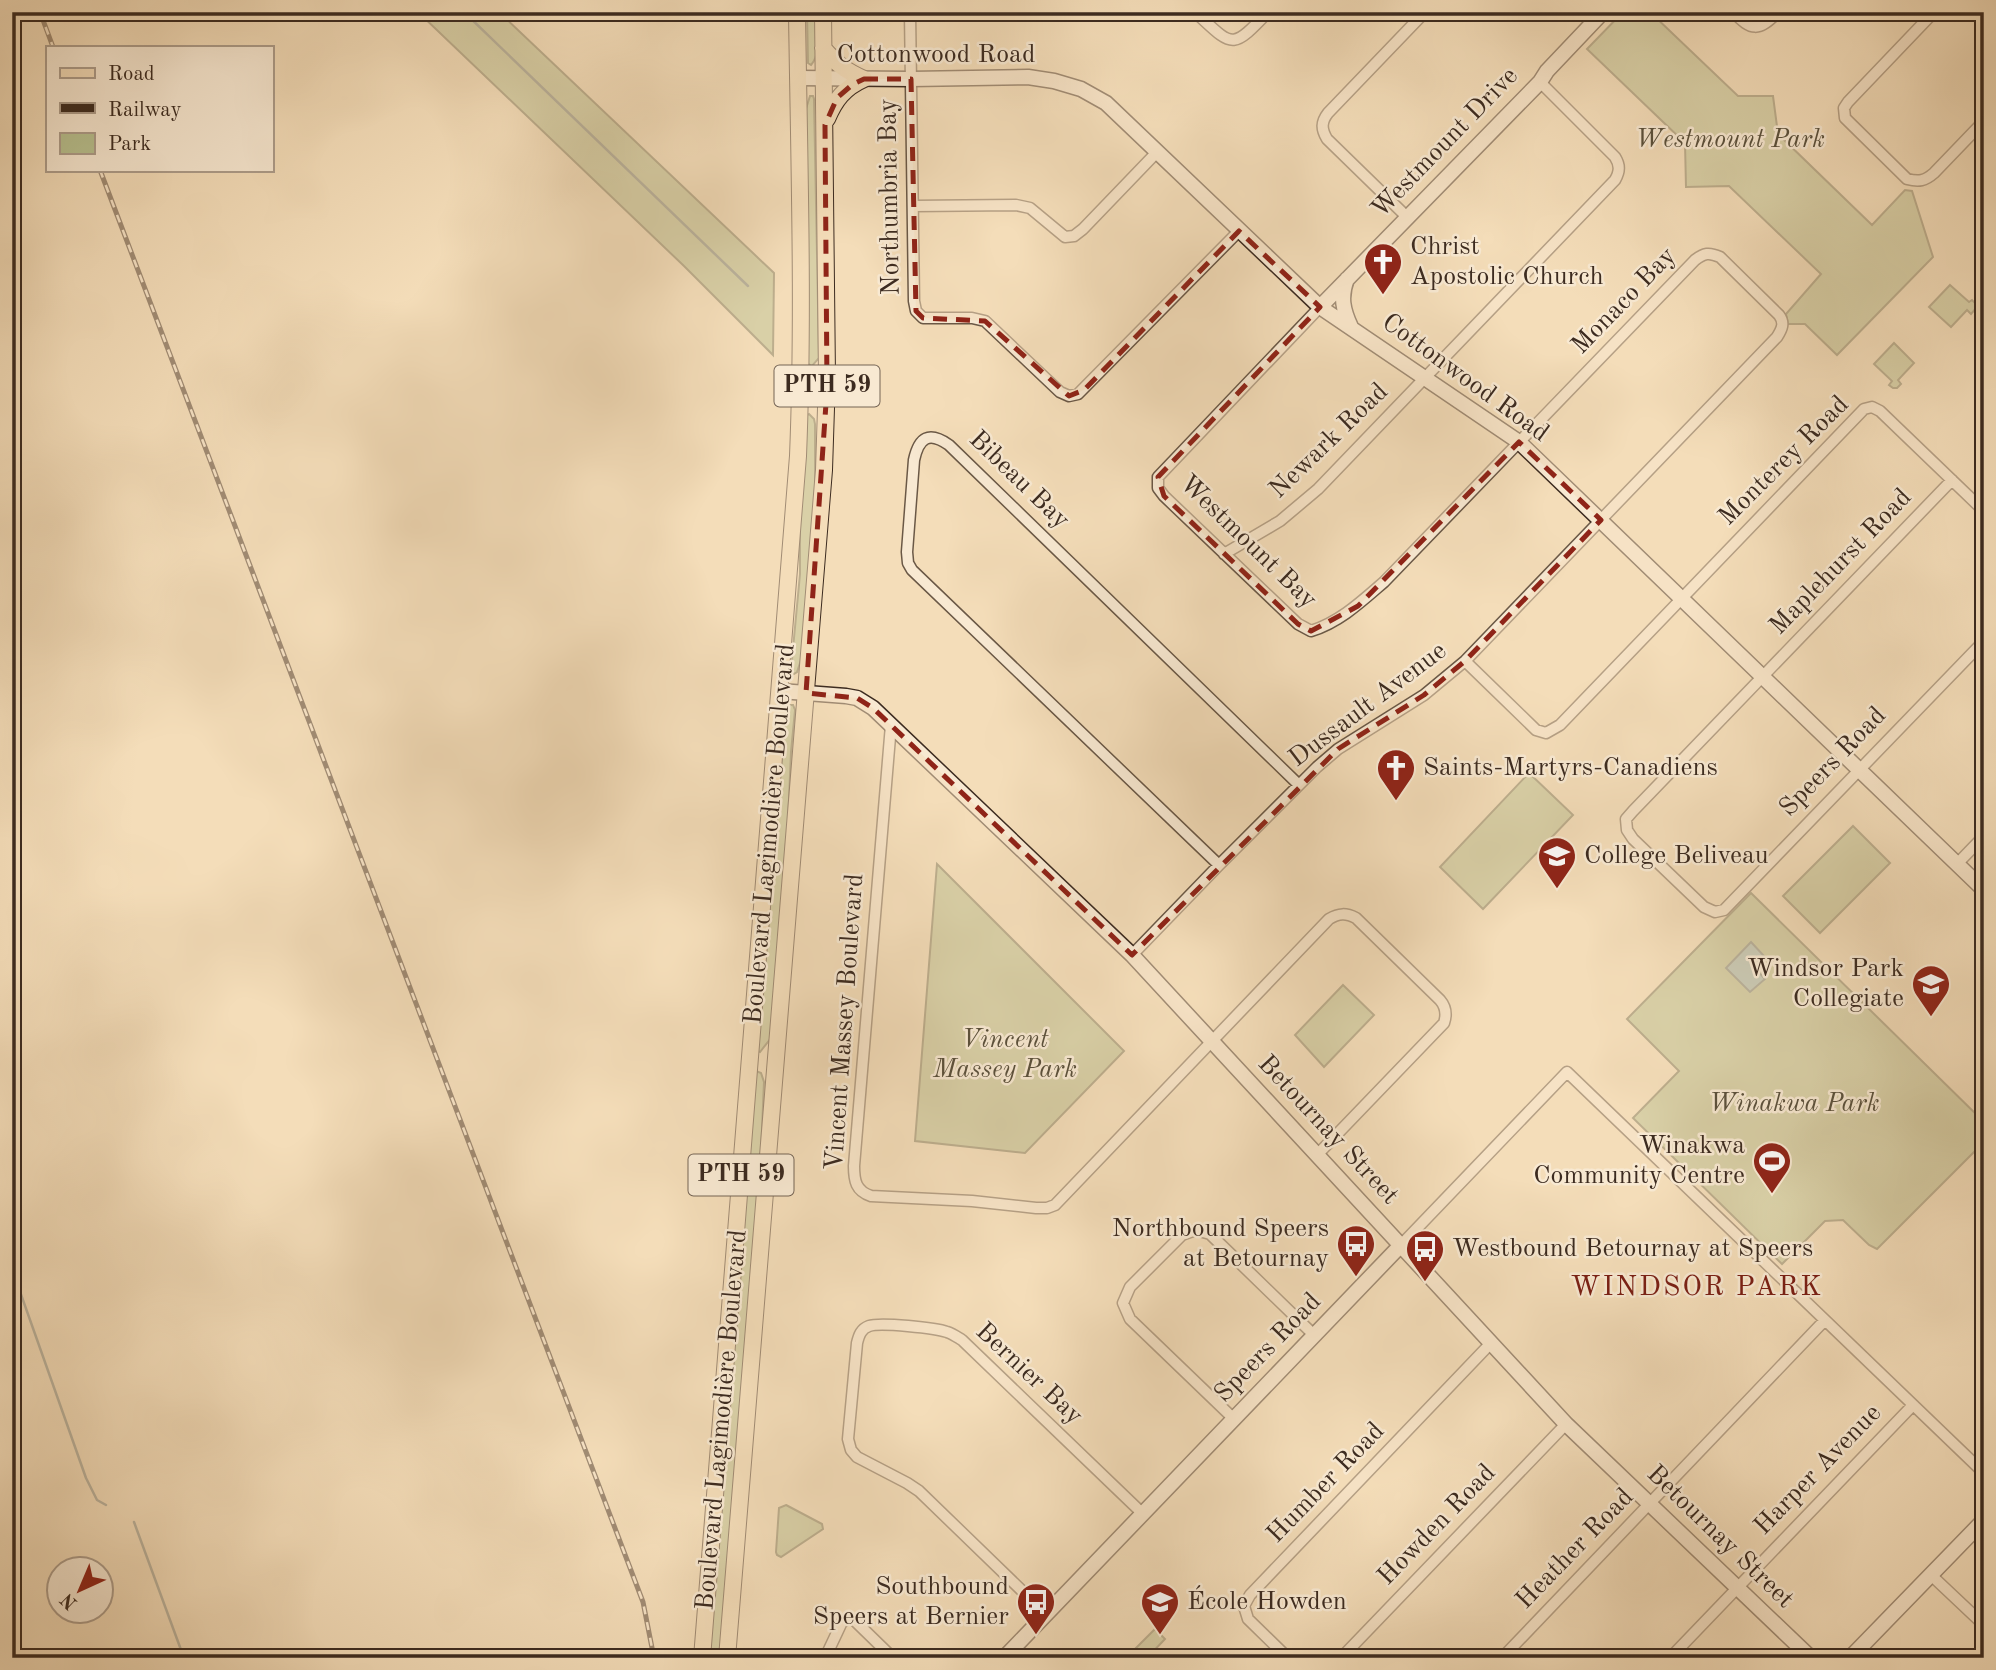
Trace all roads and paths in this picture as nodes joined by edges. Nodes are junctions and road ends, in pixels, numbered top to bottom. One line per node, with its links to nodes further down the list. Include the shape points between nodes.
1 (797, 12): 14 (main road, Boulevard Lagimodière Boulevard / PTH 59)
2 (823, 12): 13 (main road, Boulevard Lagimodière Boulevard / PTH 59)
3 (910, 12): 17 (street, Northumbria Bay)
4 (1195, 12): 5 (street, via 1225,39 1235,41 1246,36)
5 (1268, 12)
6 (1425, 12): 23 (street, via 1322,121 1326,138)
7 (1584, 12): 12 (street)
8 (1603, 12): 12 (street, Westmount Drive)
9 (1733, 12): 10 (street, via 1754,27 1763,26)
10 (1777, 12)
11 (1934, 12): 19 (street, via 1848,102 1845,118 1907,179 1918,182 1927,180)
12 (1582, 34): 18 (street, Westmount Drive)
13 (824, 48): 15 (main road, Boulevard Lagimodière Boulevard / PTH 59); 16 (main road, via 838,66)
14 (798, 78): 15 (street, Cottonwood Road); 38 (main road, Boulevard Lagimodière Boulevard / PTH 59, via 801,378)
15 (824, 79): 16 (street, Cottonwood Road); 20 (main road, Boulevard Lagimodière Boulevard / PTH 59)
16 (864, 79): 17 (street, Cottonwood Road); 20 (main road, via 837,98)
17 (911, 79): 21 (street, Cottonwood Road, via 1028,77 1054,81 1106,103); 22 (street, Northumbria Bay)
18 (1540, 82): 23 (street, Westmount Drive); 28 (street, Newark Road, via 1615,157 1619,174)
19 (1984, 121)
20 (825, 124): 39 (main road, Boulevard Lagimodière Boulevard / PTH 59, via 824,470)
21 (1158, 151): 22 (street, via 1074,236 1057,233 1038,213 1016,205); 24 (street, Cottonwood Road)
22 (913, 206): 24 (street, Northumbria Bay, via 916,311 923,318 985,321 1069,396 1084,390)
23 (1407, 217): 25 (street, Westmount Drive)
24 (1239, 231): 26 (street, Cottonwood Road)
25 (1347, 279): 26 (street, Westmount Drive); 27 (street, via 1342,305)
26 (1320, 307): 27 (street, Cottonwood Road); 33 (street, Westmount Bay, via 1158,477 1164,496)
27 (1351, 328): 28 (street, Cottonwood Road)
28 (1426, 377): 29 (street, Cottonwood Road); 33 (street, Newark Road, via 1296,510)
29 (1519, 442): 32 (street, Cottonwood Road); 32 (street, Monaco Bay, via 1695,260 1703,254 1720,257 1782,319 1783,326); 33 (street, Westmount Bay, via 1384,582 1358,606 1323,627 1311,631 1298,624)
30 (1952, 480): 31 (street, Monterey Road); 34 (street, Monterey Road, via 1880,411 1864,409); 37 (street, Maplehurst Road)
31 (1984, 510)
32 (1601, 520): 34 (street, Cottonwood Road); 36 (street, Dussault Avenue)
33 (1224, 554)
34 (1682, 598): 36 (street, via 1560,725 1546,733 1536,730); 37 (street, Cottonwood Road)
35 (1984, 641): 41 (street, Speers Road)
36 (1465, 661): 42 (street, Dussault Avenue, via 1424,695 1338,749)
37 (1762, 676): 41 (street, Cottonwood Road); 47 (street, Maplehurst Road, via 1626,819 1633,839)
38 (780, 691): 39 (street, Betournay Street); 50 (main road, Boulevard Lagimodière Boulevard / PTH 59)
39 (806, 693): 40 (street, Betournay Street, via 857,698); 51 (main road, Boulevard Lagimodière Boulevard / PTH 59)
40 (891, 725): 48 (street, Betournay Street); 49 (street, Vincent Massey Boulevard, via 855,1155 854,1177 862,1193 1036,1208 1055,1205)
41 (1859, 771): 44 (street, Cottonwood Road); 47 (street, Speers Road, via 1731,904)
42 (1298, 784): 45 (street, Dussault Avenue); 45 (street, Bibeau Bay, via 949,445 932,436 923,440 914,460 907,552 912,570)
43 (1984, 836): 44 (street)
44 (1957, 864): 46 (street, Cottonwood Road)
45 (1219, 865): 48 (street, Dussault Avenue)
46 (1984, 890)
47 (1715, 912)
48 (1132, 955): 49 (street, Betournay Street)
49 (1212, 1040): 52 (street, Betournay Street); 52 (street, via 1337,914 1356,918 1440,1000 1444,1023)
50 (751, 1058): 51 (main road); 70 (main road, Boulevard Lagimodière Boulevard / PTH 59)
51 (776, 1060): 67 (main road, Boulevard Lagimodière Boulevard / PTH 59)
52 (1317, 1155): 53 (street, Betournay Street)
53 (1401, 1245): 54 (street, Speers Road, via 1567,1072); 55 (street, Speers Road); 56 (street, Betournay Street)
54 (1825, 1321): 57 (street); 61 (street, Heather Road)
55 (1314, 1335): 58 (street, Speers Road); 58 (street, via 1210,1234 1196,1230 1182,1235 1130,1287 1123,1303 1130,1319)
56 (1491, 1343): 59 (street, Betournay Street); 76 (street, Humber Road, via 1250,1595 1244,1606 1248,1619)
57 (1913, 1405): 60 (street); 65 (street, Harper Avenue)
58 (1234, 1419): 62 (street, Speers Road)
59 (1566, 1424): 61 (street, Betournay Street); 77 (street, Howden Road)
60 (1984, 1473)
61 (1649, 1504): 65 (street, Betournay Street); 78 (street, Heather Road)
62 (1142, 1513): 66 (street, Speers Road); 66 (street, Bernier Bay, via 962,1340 936,1329 877,1324 863,1329 857,1343 848,1439 851,1450 919,1491)
63 (1984, 1520): 64 (street)
64 (1931, 1575): 68 (street); 69 (street)
65 (1737, 1587): 79 (street, Harper Avenue); 80 (street, Betournay Street)
66 (1046, 1614): 75 (street, Speers Road)
67 (731, 1622): 71 (main road, Boulevard Lagimodière Boulevard / PTH 59); 72 (main road)
68 (1984, 1625)
69 (1858, 1655)
70 (702, 1658)
71 (727, 1658)
72 (736, 1658)
73 (825, 1658): 74 (street, via 842,1622 850,1618)
74 (893, 1658)
75 (1004, 1658)
76 (1288, 1658)
77 (1341, 1658)
78 (1502, 1658)
79 (1670, 1658)
80 (1811, 1658)

